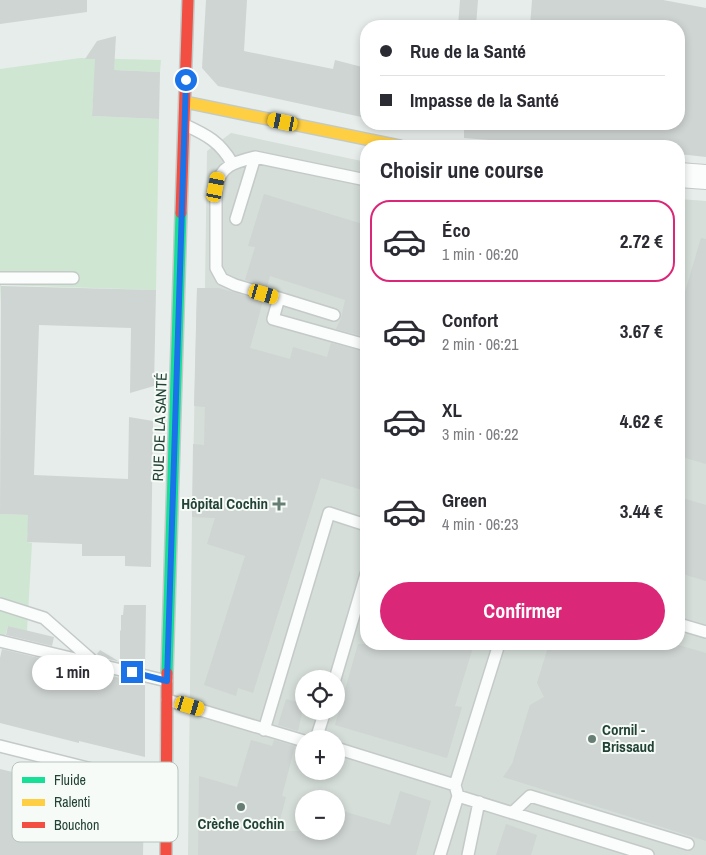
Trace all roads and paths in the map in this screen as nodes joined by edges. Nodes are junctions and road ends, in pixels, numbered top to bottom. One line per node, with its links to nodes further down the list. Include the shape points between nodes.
1 (188, 0): 2 (street, RUE DE LA SANTÉ)
2 (185, 102): 3 (street, RUE DE LA SANTÉ); 4 (street)
3 (184, 124): 6 (lane, via 209,136 224,150); 25 (street, RUE DE LA SANTÉ)
4 (371, 140)
5 (255, 157): 6 (lane); 9 (lane); 10 (lane)
6 (232, 164): 13 (lane, via 219,176 216,187 216,268 222,279)
7 (685, 176): 8 (street)
8 (706, 178)
9 (360, 179)
10 (236, 219)
11 (0, 278): 12 (lane)
12 (72, 278)
13 (279, 298): 14 (lane); 15 (lane, via 273,319)
14 (334, 315)
15 (360, 343)
16 (360, 523): 27 (lane, via 329,512)
17 (360, 594): 24 (lane)
18 (0, 604): 23 (lane, via 44,618)
19 (685, 626): 20 (lane)
20 (706, 632)
21 (0, 641): 23 (lane)
22 (498, 650): 33 (lane)
23 (95, 664): 25 (lane)
24 (338, 670)
25 (167, 681): 26 (street, RUE DE LA SANTÉ)
26 (167, 700): 27 (lane); 32 (street, RUE DE LA SANTÉ)
27 (264, 730): 28 (lane)
28 (295, 739)
29 (0, 746): 31 (lane)
30 (345, 751): 33 (lane)
31 (64, 762)
32 (167, 762)
33 (457, 790): 34 (lane); 39 (lane)
34 (479, 802): 35 (lane); 40 (lane)
35 (512, 813): 37 (lane, via 530,796); 41 (lane)
36 (166, 842): 38 (street, RUE DE LA SANTÉ)
37 (688, 844)
38 (166, 855)
39 (440, 855)
40 (468, 855)
41 (648, 855)

